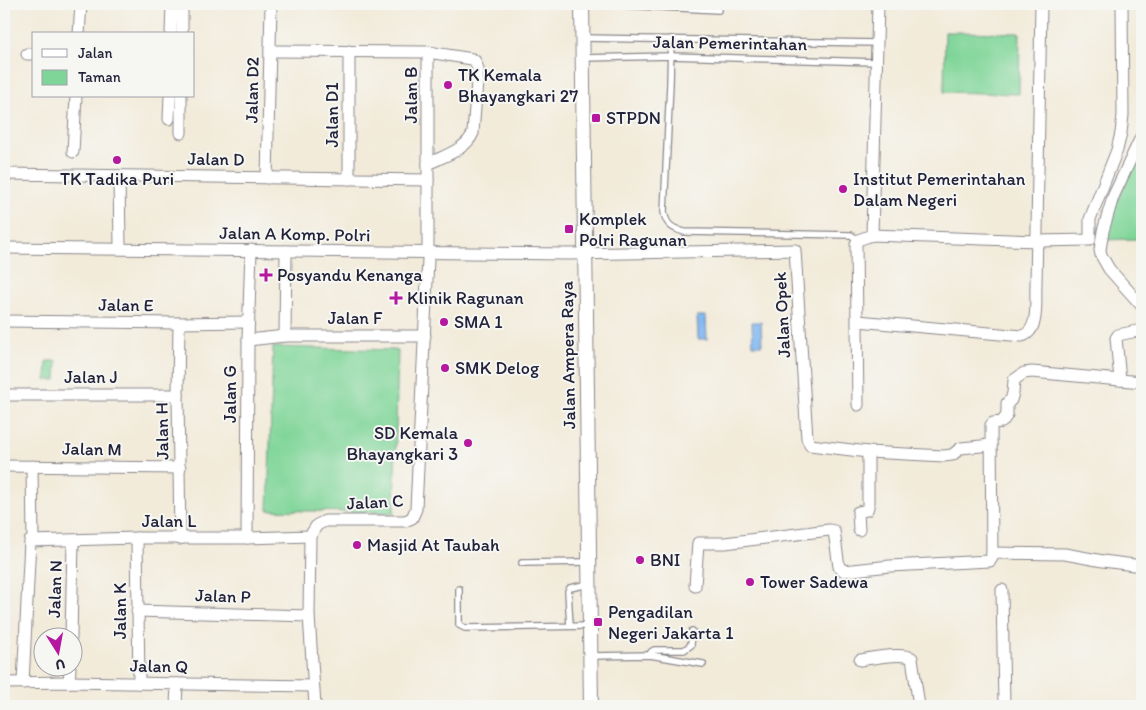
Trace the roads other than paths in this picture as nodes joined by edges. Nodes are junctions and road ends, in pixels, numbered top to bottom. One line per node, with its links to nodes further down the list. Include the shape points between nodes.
1 (81, 4): 11 (street)
2 (172, 4): 12 (street)
3 (182, 4): 13 (street)
4 (271, 4): 17 (street, Jalan D2)
5 (582, 4): 14 (street, Jalan Ampera Raya)
6 (604, 4): 10 (lane)
7 (878, 4): 16 (street)
8 (1041, 4): 38 (street)
9 (1122, 4): 38 (street, via 1121,133 1089,224 1090,240)
10 (718, 10)
11 (80, 32)
12 (171, 32)
13 (182, 32)
14 (583, 38): 15 (lane, Jalan Pemerintahan); 21 (street, Jalan Ampera Raya)
15 (671, 39): 16 (lane, Jalan Pemerintahan); 20 (lane)
16 (876, 43): 22 (street)
17 (270, 50): 18 (street); 33 (street, Jalan D2)
18 (349, 51): 19 (street); 34 (street, Jalan D1)
19 (428, 52): 30 (street, Jalan B); 30 (street, Jalan B, via 472,59 478,68 471,137 461,147)
20 (671, 56): 21 (lane, Jalan Pemerintahan); 22 (lane, Jalan Pemerintahan); 37 (lane, via 664,212 672,228 684,232 851,235)
21 (582, 58): 44 (street, Jalan Ampera Raya)
22 (876, 62): 36 (street)
23 (76, 98): 29 (street)
24 (170, 98): 26 (street)
25 (181, 98): 27 (street)
26 (169, 119)
27 (181, 133)
28 (1142, 135): 45 (street, via 1113,197 1100,250 1109,269)
29 (73, 152)
30 (428, 164): 35 (street, Jalan B)
31 (4, 174): 32 (street, Jalan D)
32 (119, 176): 33 (street, Jalan D); 40 (street)
33 (267, 178): 34 (street, Jalan D)
34 (349, 179): 35 (street, Jalan D)
35 (428, 180): 43 (street, Jalan B)
36 (872, 235): 37 (street); 38 (street)
37 (858, 240): 47 (street)
38 (1037, 241): 47 (street, via 1034,323 1026,335)
39 (4, 248): 40 (street, Jalan A Komp. Polri)
40 (120, 248): 41 (street, Jalan A Komp. Polri)
41 (251, 250): 42 (street, Jalan A Komp. Polri); 48 (street, Jalan G)
42 (286, 251): 43 (street, Jalan A Komp. Polri); 51 (street)
43 (428, 253): 44 (street, Jalan A Komp. Polri); 52 (street, Jalan C)
44 (585, 254): 60 (street, Jalan Opek, via 796,250 808,443); 72 (street, Jalan Ampera Raya)
45 (1142, 306)
46 (4, 321): 49 (street, Jalan E)
47 (858, 321): 58 (street)
48 (248, 322): 49 (street, Jalan E); 53 (street, Jalan G)
49 (179, 323): 57 (street, Jalan H)
50 (1142, 330): 54 (street, via 1116,338)
51 (286, 336): 52 (street, Jalan F); 53 (street, Jalan F)
52 (425, 336): 65 (street, Jalan C, via 415,515 405,521 325,521)
53 (248, 340): 67 (street, Jalan G)
54 (1120, 380): 55 (street); 59 (street, via 1032,372 1018,376 1014,380 1007,415 1002,422 991,425)
55 (1142, 382)
56 (4, 395): 57 (street, Jalan J)
57 (178, 395): 63 (street, Jalan H)
58 (858, 405)
59 (991, 445): 60 (street, Jalan Opek, via 962,448 951,455); 71 (street)
60 (868, 452): 64 (street, via 868,507 858,512)
61 (4, 466): 62 (street, Jalan M)
62 (32, 466): 63 (street, Jalan M); 70 (street)
63 (180, 468): 68 (street, Jalan H)
64 (859, 530)
65 (310, 536): 67 (street, Jalan L); 80 (street)
66 (137, 538): 68 (street, Jalan L); 69 (street, Jalan L); 79 (street, Jalan K)
67 (247, 538): 68 (street, Jalan L)
68 (180, 539)
69 (73, 541): 70 (street, Jalan L); 83 (street, Jalan N)
70 (31, 542): 92 (street)
71 (992, 552): 74 (street, via 1065,554); 76 (street, via 992,559 988,562 844,571 839,567 836,536 832,530 725,543 701,542 697,544)
72 (590, 562): 73 (lane); 75 (street, Jalan Ampera Raya)
73 (522, 563)
74 (1142, 566)
75 (590, 584): 81 (lane, via 568,591); 82 (street, Jalan Ampera Raya)
76 (695, 586)
77 (459, 589): 81 (lane, via 459,625 465,628)
78 (1002, 590): 100 (street)
79 (137, 611): 80 (street, Jalan P); 93 (street, Jalan K)
80 (308, 616): 95 (street)
81 (570, 626): 82 (lane)
82 (590, 626): 86 (street, Jalan Ampera Raya)
83 (71, 628)
84 (692, 631): 85 (lane, via 691,645 684,650 654,650)
85 (650, 655): 86 (lane); 88 (lane)
86 (591, 656): 98 (street, Jalan Ampera Raya)
87 (860, 660): 99 (street, via 901,655 912,658)
88 (703, 664)
89 (70, 678): 90 (street)
90 (70, 682): 92 (street, Jalan Q); 93 (street, Jalan Q)
91 (4, 683): 92 (street, Jalan Q)
92 (23, 683)
93 (139, 683): 94 (street, Jalan Q)
94 (177, 684): 95 (street, Jalan Q); 96 (street)
95 (313, 686): 97 (street)
96 (176, 706)
97 (315, 706)
98 (591, 706)
99 (919, 706)
100 (1004, 706)

